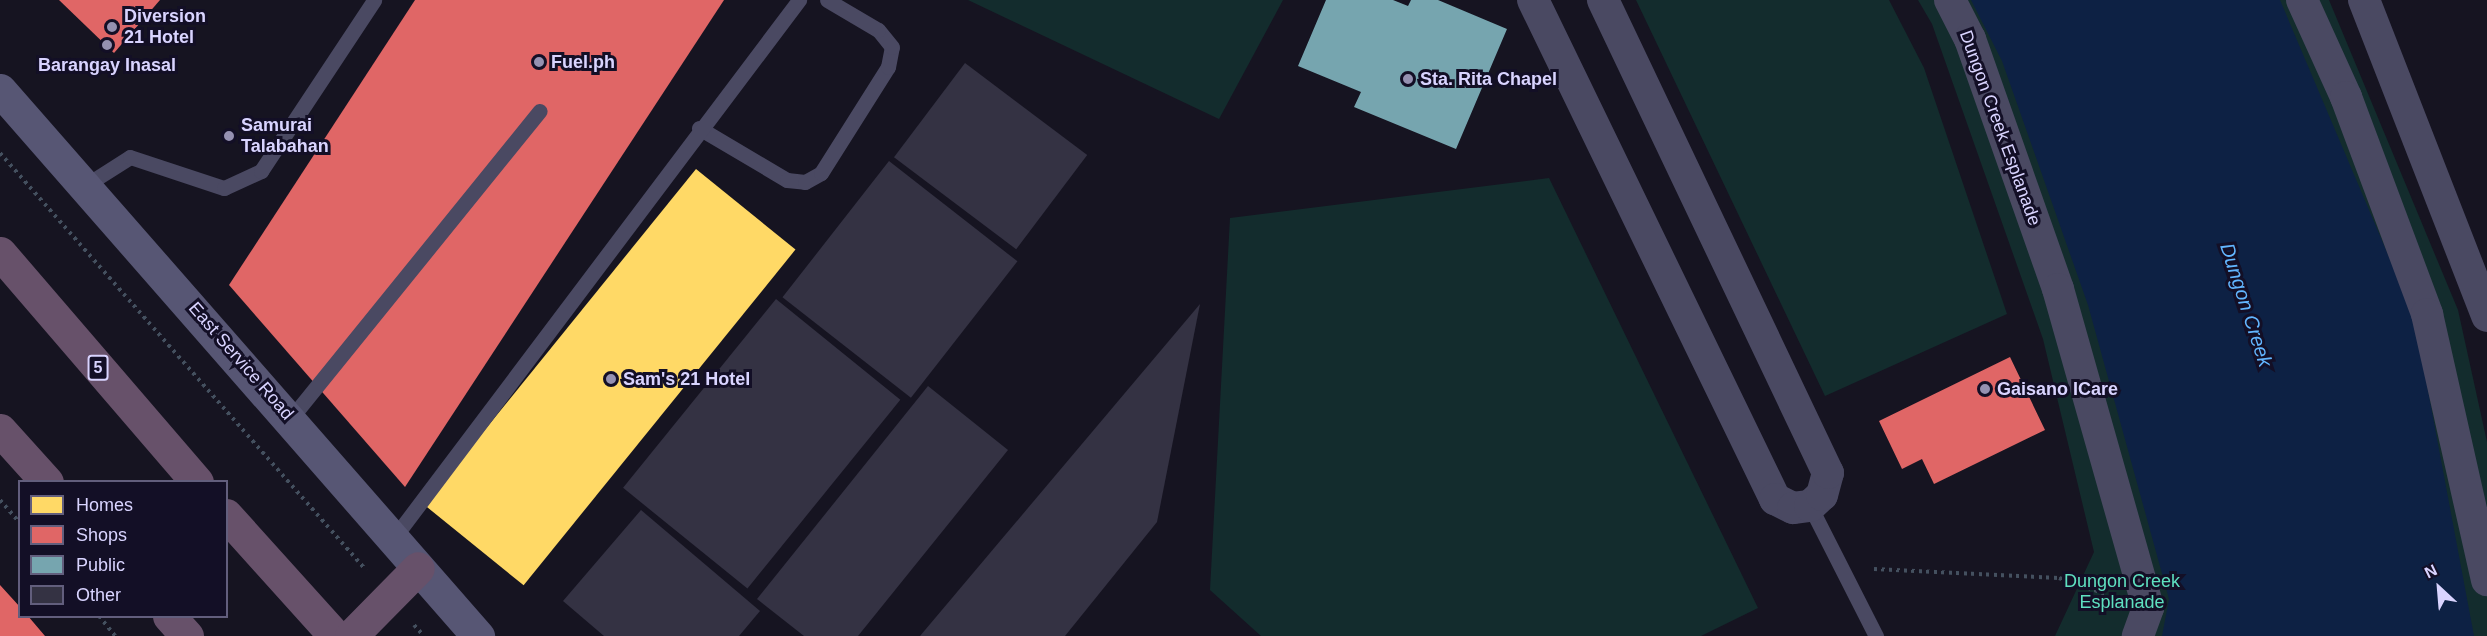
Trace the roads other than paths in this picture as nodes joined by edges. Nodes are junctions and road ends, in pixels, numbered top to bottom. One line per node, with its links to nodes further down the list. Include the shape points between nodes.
1 (374, 0): 12 (lane, via 261,171 224,188 130,157)
2 (799, 0): 11 (lane)
3 (827, 0): 11 (lane, via 878,30 892,47 888,67 820,173 805,182 787,180)
4 (1533, 0): 19 (street, via 1775,499 1793,508)
5 (1603, 0): 19 (street, via 1828,473 1822,495)
6 (1950, 0): 25 (street, Dungon Creek Esplanade, via 1970,39 2058,289)
7 (2302, 0): 23 (street, via 2346,97 2427,314)
8 (2364, 0): 14 (street)
9 (0, 90): 12 (street, East Service Road)
10 (540, 111): 15 (lane)
11 (699, 128): 21 (lane)
12 (86, 185): 15 (street, East Service Road)
13 (0, 253): 18 (highway, 5)
14 (2487, 316)
15 (291, 418): 21 (street, East Service Road)
16 (0, 430): 17 (highway)
17 (45, 480)
18 (195, 480)
19 (1810, 506): 30 (lane)
20 (228, 517): 27 (highway)
21 (393, 539): 22 (street, East Service Road)
22 (418, 568): 28 (highway); 29 (street, East Service Road)
23 (2487, 580)
24 (171, 618): 26 (highway)
25 (2143, 622)
26 (187, 636)
27 (335, 636)
28 (351, 636)
29 (478, 636)
30 (1876, 636)

